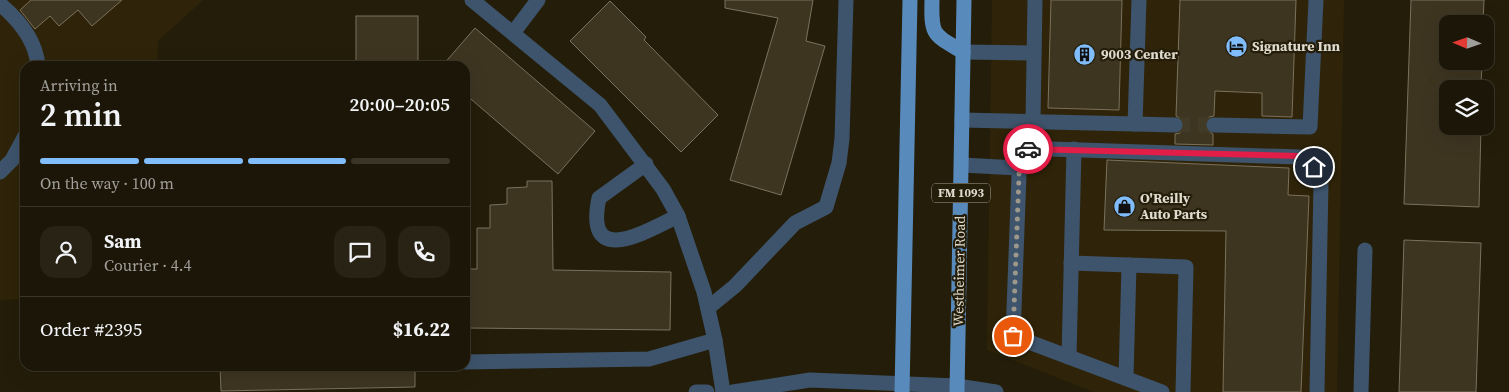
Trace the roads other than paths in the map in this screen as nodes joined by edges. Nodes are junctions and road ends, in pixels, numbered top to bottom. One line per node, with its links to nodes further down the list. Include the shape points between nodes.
1 (472, 0): 11 (street)
2 (538, 0): 11 (street)
3 (846, 0): 30 (street, via 842,139 839,163 826,207 795,223 735,286)
4 (910, 0): 35 (main road)
5 (932, 0): 12 (main road, via 933,30)
6 (964, 0): 12 (main road, Westheimer Road / FM 1093)
7 (1035, 0): 13 (street)
8 (1139, 0): 17 (street)
9 (1316, 0): 19 (street, via 1310,127)
10 (0, 4): 14 (street, via 17,18 31,39)
11 (513, 33): 22 (street, via 600,105)
12 (963, 52): 13 (street); 15 (main road, Westheimer Road / FM 1093)
13 (1034, 53): 16 (street)
14 (37, 61)
15 (962, 120): 16 (street); 23 (main road, Westheimer Road / FM 1093)
16 (1033, 121): 17 (street)
17 (1135, 124): 18 (street)
18 (1176, 125)
19 (1214, 125)
20 (20, 145): 25 (street)
21 (1074, 149): 24 (street, via 1020,148); 28 (street); 44 (street, via 1299,156 1314,167 1321,183)
22 (646, 164): 26 (street); 26 (street, via 599,198 596,214 599,230 610,240 626,241)
23 (962, 165): 24 (street); 36 (main road, Westheimer Road / FM 1093)
24 (1019, 168): 32 (street, via 1013,336)
25 (0, 172)
26 (678, 216): 30 (street)
27 (1365, 250): 45 (street)
28 (1071, 262): 29 (street); 32 (street)
29 (1129, 264): 34 (street); 43 (street, via 1186,267)
30 (708, 308): 31 (street)
31 (715, 340): 33 (street, via 649,359); 39 (street)
32 (1069, 357): 34 (street)
33 (470, 362)
34 (1126, 378): 42 (street)
35 (902, 388): 36 (street); 40 (street, via 810,380)
36 (957, 389): 41 (street)
37 (696, 392): 38 (street)
38 (708, 392)
39 (723, 392)
40 (733, 392)
41 (996, 392)
42 (1162, 392)
43 (1182, 392)
44 (1316, 392)
45 (1361, 392)

